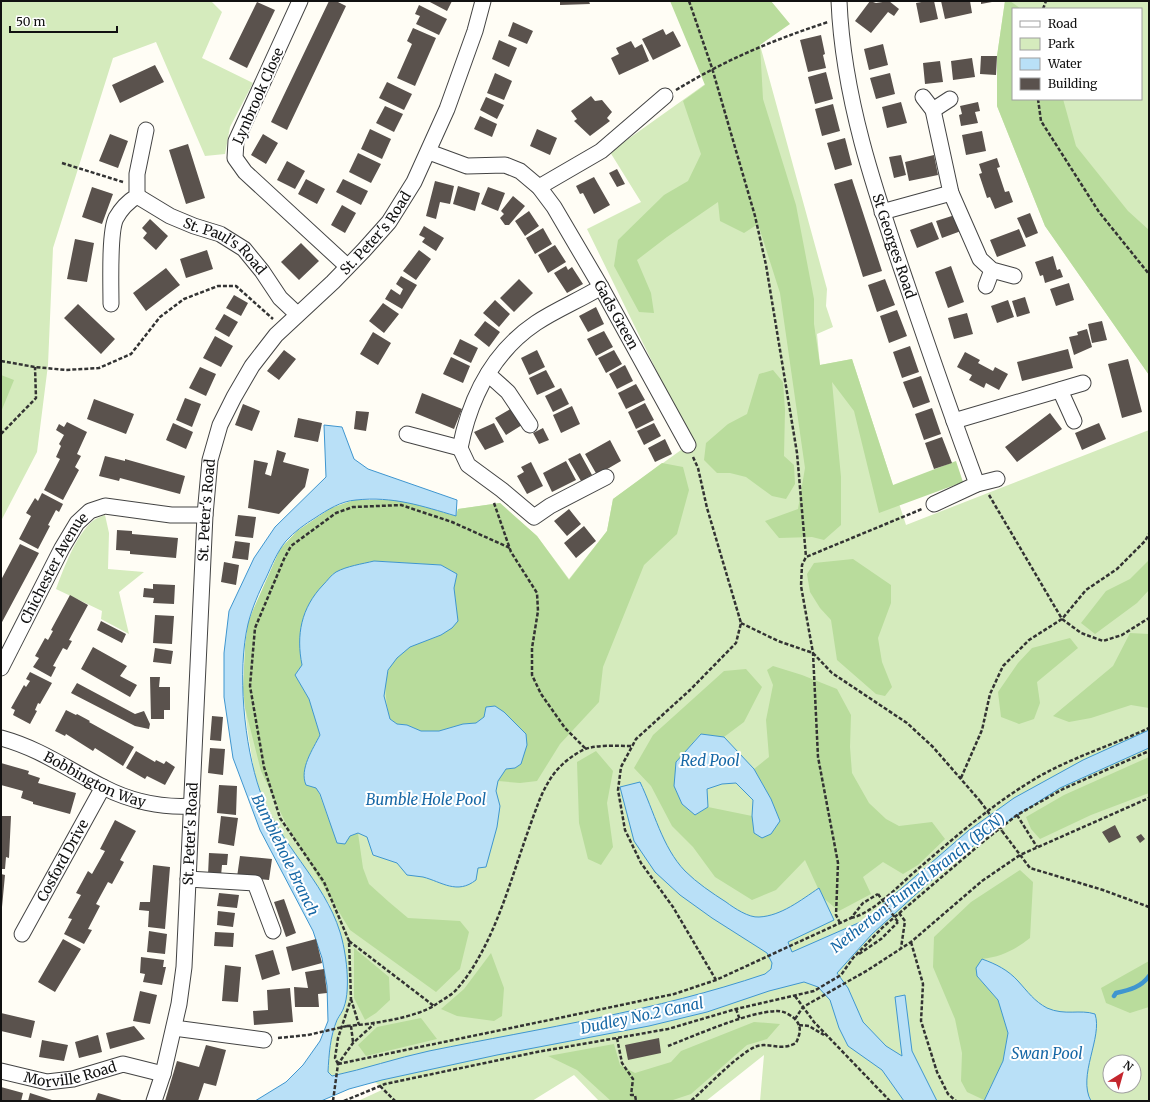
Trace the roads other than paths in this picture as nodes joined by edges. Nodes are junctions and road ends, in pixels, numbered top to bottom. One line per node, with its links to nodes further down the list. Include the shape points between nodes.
1 (300, 1): 14 (street, Lynbrook Close, via 236,141 235,158 245,172)
2 (484, 1): 9 (street, St. Peter's Road, via 447,109)
3 (839, 1): 13 (street, St Georges Road, via 841,36 857,125)
4 (665, 96): 10 (street, via 601,151)
5 (923, 97): 7 (street)
6 (950, 99): 7 (street)
7 (933, 110): 12 (street)
8 (146, 130): 11 (street, via 137,174)
9 (428, 152): 10 (street, Gads Green, via 467,166 505,165 520,171); 14 (street, St. Peter's Road, via 414,182 389,222)
10 (539, 186): 18 (street, Gads Green)
11 (137, 191): 19 (street, via 116,219 112,242); 20 (street, St. Paul's Road, via 170,216 220,234 244,249 280,298)
12 (951, 193): 13 (street); 15 (street, via 980,259)
13 (882, 212): 24 (street, St Georges Road)
14 (347, 266): 20 (street, St. Peter's Road)
15 (992, 270): 16 (street); 17 (street)
16 (1014, 276)
17 (986, 286)
18 (601, 287): 21 (street, via 536,323 518,337); 28 (street, Gads Green)
19 (111, 304)
20 (297, 314): 34 (street, St. Peter's Road, via 276,335 252,366 220,425 210,460)
21 (488, 374): 26 (street, via 508,392); 29 (street, via 469,410)
22 (1083, 384): 23 (street)
23 (1060, 390): 24 (street); 25 (street)
24 (954, 421): 32 (street, St Georges Road)
25 (1074, 421)
26 (530, 425)
27 (407, 434): 29 (street)
28 (688, 445)
29 (460, 448): 30 (street, via 468,465 534,517)
30 (606, 477)
31 (997, 479): 32 (street)
32 (979, 484): 33 (street)
33 (934, 504)
34 (205, 515): 35 (street, Chichester Avenue, via 171,515 105,506 90,511 77,523 62,548); 38 (street, St. Peter's Road)
35 (1, 668)
36 (1, 738): 37 (street, Bobbington Way, via 36,750)
37 (103, 787): 38 (street, Bobbington Way, via 146,802 180,807); 41 (street, Cosford Drive)
38 (192, 806): 39 (street, St. Peter's Road)
39 (188, 879): 40 (street, via 255,883); 42 (street, St. Peter's Road, via 184,967)
40 (273, 931)
41 (22, 934)
42 (174, 1028): 43 (street); 45 (street, St. Peter's Road)
43 (264, 1040)
44 (1, 1071): 45 (street, Morville Road, via 47,1082 73,1079 123,1064)
45 (163, 1074): 46 (street, St. Peter's Road)
46 (154, 1101)

